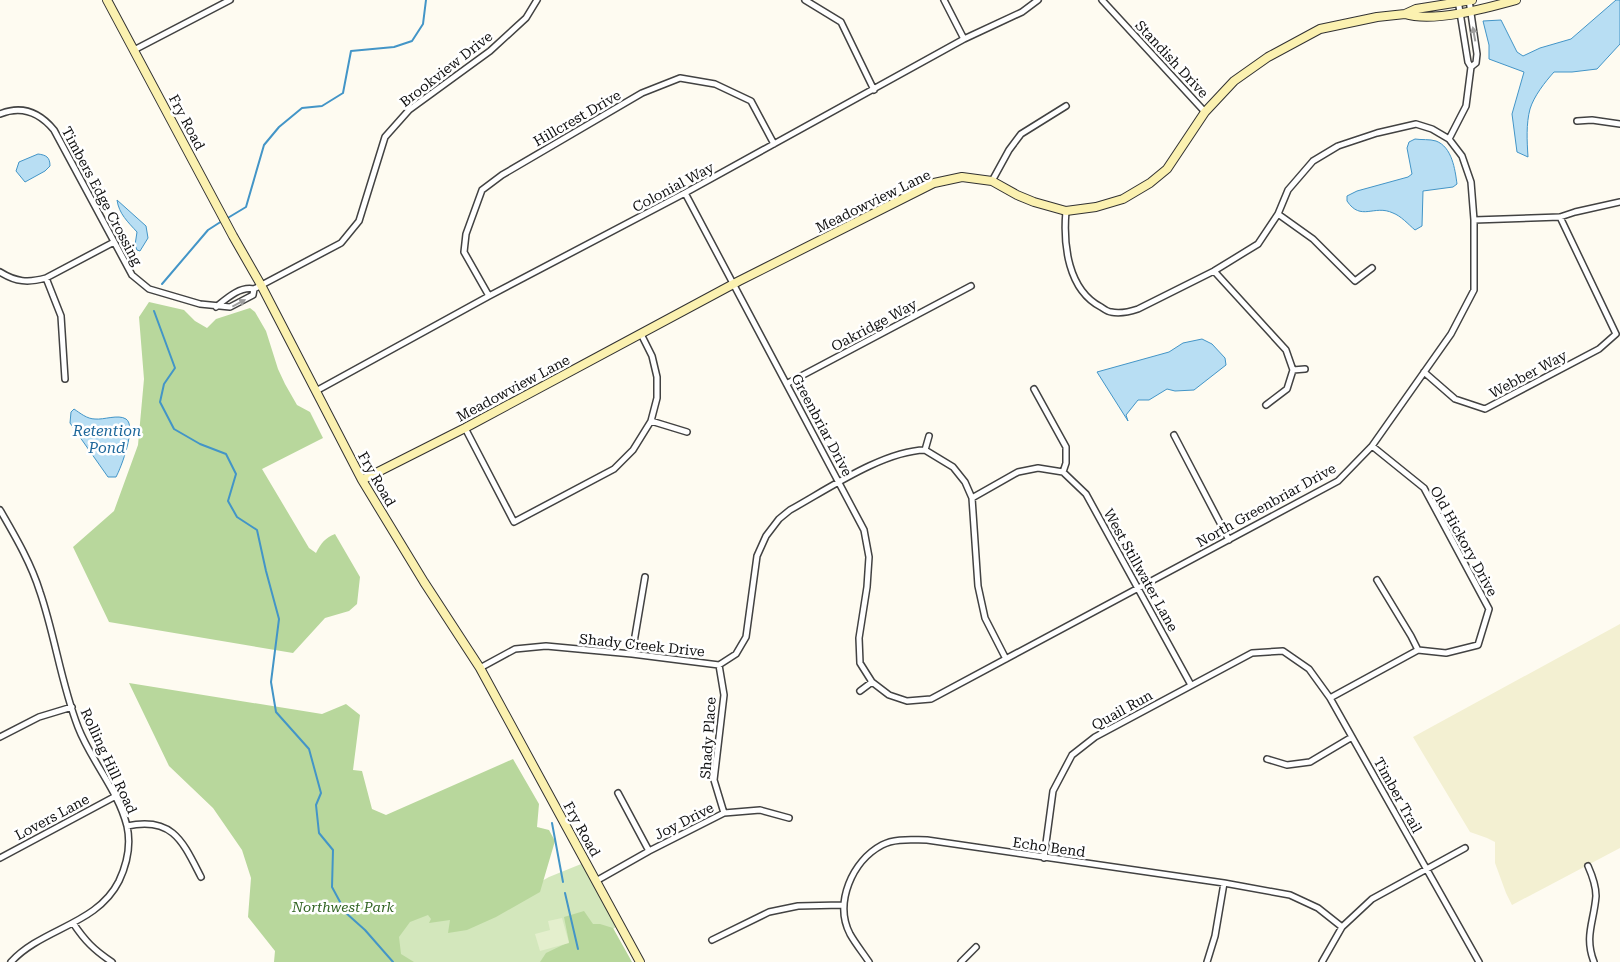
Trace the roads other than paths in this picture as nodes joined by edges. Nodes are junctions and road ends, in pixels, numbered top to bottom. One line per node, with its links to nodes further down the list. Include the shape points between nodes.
1 (107, 0): 15 (street, Fry Road)
2 (230, 0): 15 (street)
3 (537, 0): 39 (street, Brookview Drive, via 526,18 490,51 409,110 385,137 359,221 341,243)
4 (805, 0): 17 (street, via 841,22)
5 (944, 0): 14 (street)
6 (1038, 0): 14 (street, Colonial Way, via 1022,12)
7 (1102, 0): 19 (street, Standish Drive)
8 (1470, 0): 10 (street, Meadowview Lane); 11 (street)
9 (1516, 0): 11 (street, Meadowview Lane)
10 (1458, 1): 12 (street); 13 (street, Meadowview Lane)
11 (1470, 11): 12 (street, Meadowview Lane); 16 (street, one-way to 11, via 1476,63 1477,54)
12 (1460, 13): 13 (street, Meadowview Lane, via 1416,18); 16 (street)
13 (1405, 14): 19 (street, Meadowview Lane, via 1320,29 1268,57 1234,81)
14 (964, 40): 17 (street, Colonial Way)
15 (134, 50): 39 (street, Fry Road)
16 (1471, 67): 23 (street, via 1466,106)
17 (874, 90): 24 (street, Colonial Way)
18 (1066, 106): 25 (street, via 1021,134 1008,150)
19 (1205, 112): 28 (street, Meadowview Lane, via 1167,168 1150,183 1123,198 1096,207)
20 (0, 114): 32 (street, Timbers Edge Crossing, via 26,110 46,121 54,130)
21 (1577, 121): 22 (street)
22 (1620, 124)
23 (1449, 139): 29 (street, via 1416,124 1338,146 1313,161 1288,190); 31 (street, North Greenbriar Drive, via 1462,156 1471,182)
24 (774, 144): 26 (street, Colonial Way); 40 (street, Hillcrest Drive, via 751,101 714,84 680,78 642,93 482,190 466,234 464,252)
25 (992, 182): 28 (street, Meadowview Lane, via 1017,196); 37 (street, Meadowview Lane, via 962,177 934,183)
26 (685, 193): 37 (street, Greenbriar Drive); 40 (street, Colonial Way)
27 (1620, 202): 30 (street)
28 (1066, 211): 34 (street, via 1066,246 1074,278 1090,301 1110,312 1138,310)
29 (1278, 214): 33 (street, via 1313,239 1356,280); 34 (street, via 1258,244)
30 (1560, 217): 31 (street); 45 (street, Webber Way, via 1616,334 1599,349 1485,409 1456,399)
31 (1474, 220): 45 (street, North Greenbriar Drive, via 1474,290 1451,334)
32 (114, 242): 36 (street); 41 (street, Timbers Edge Crossing, via 132,275 149,289)
33 (1372, 268)
34 (1214, 271): 44 (street, via 1286,350)
35 (0, 272): 36 (street, via 22,282)
36 (46, 278): 46 (street, via 61,316)
37 (734, 284): 42 (street, Meadowview Lane); 47 (street, Greenbriar Drive)
38 (971, 286): 47 (street, Oakridge Way)
39 (258, 287): 41 (street, via 246,287); 41 (street, Timbers Edge Crossing, one-way to 39, via 230,307 253,295); 49 (street, Fry Road)
40 (489, 296): 49 (street, Colonial Way)
41 (216, 306)
42 (641, 334): 51 (street, via 652,356 657,377 657,398); 52 (street, Meadowview Lane)
43 (1304, 369): 44 (street)
44 (1293, 370): 50 (street, via 1287,389)
45 (1424, 372): 56 (street, North Greenbriar Drive)
46 (65, 380)
47 (788, 383): 60 (street, Greenbriar Drive)
48 (1034, 389): 58 (street, via 1066,447)
49 (316, 390): 59 (street, Fry Road)
50 (1266, 405)
51 (651, 421): 52 (street, via 633,450 614,469 514,522); 53 (street)
52 (465, 428): 59 (street, Meadowview Lane)
53 (687, 432)
54 (1174, 435): 63 (street)
55 (928, 436): 57 (street)
56 (1372, 446): 63 (street, North Greenbriar Drive, via 1338,481); 67 (street, Old Hickory Drive, via 1424,488 1489,609 1478,645 1446,653)
57 (925, 450): 60 (street, Shady Creek Drive, via 911,450 887,457); 61 (street, via 953,467)
58 (1063, 472): 61 (street, via 1038,468 1018,472); 66 (street, West Stillwater Lane, via 1086,494)
59 (362, 480): 72 (street, Fry Road)
60 (840, 482): 71 (street, Shady Creek Drive, via 790,510 766,536 757,556 746,637 736,654); 73 (street, Greenbriar Drive, via 864,530 869,557 858,638 860,663)
61 (972, 498): 70 (street, via 978,586 985,618)
62 (0, 510): 77 (street, Rolling Hill Road, via 40,590)
63 (1229, 540): 66 (street, North Greenbriar Drive)
64 (644, 577): 69 (street)
65 (1377, 580): 67 (street)
66 (1138, 589): 70 (street, North Greenbriar Drive); 74 (street, West Stillwater Lane)
67 (1418, 650): 76 (street)
68 (1283, 651): 74 (street, Quail Run, via 1252,653); 76 (street, Timber Trail, via 1309,669)
69 (632, 654): 71 (street, Shady Creek Drive); 72 (street, Shady Creek Drive, via 546,646 515,649)
70 (1006, 659): 73 (street, North Greenbriar Drive, via 931,698 907,701 889,695)
71 (719, 665): 83 (street, Shady Place, via 724,695 714,780)
72 (480, 668): 93 (street, Fry Road)
73 (872, 682): 75 (street)
74 (1191, 685): 89 (street, Quail Run, via 1095,737 1072,755 1053,790)
75 (860, 691)
76 (1330, 698): 79 (street, Timber Trail)
77 (72, 707): 78 (street, via 39,717); 82 (street, Rolling Hill Road, via 82,735)
78 (0, 737)
79 (1352, 737): 80 (street, via 1310,762 1287,765); 91 (street, Timber Trail)
80 (1267, 759)
81 (618, 793): 87 (street)
82 (114, 797): 85 (street, Rolling Hill Road); 88 (street, Lovers Lane)
83 (724, 813): 84 (street, Joy Drive, via 760,810); 87 (street, Joy Drive)
84 (789, 818)
85 (127, 826): 92 (street, via 154,824 173,832 186,848); 96 (street, Rolling Hill Road, via 128,852 118,882 98,908)
86 (1465, 848): 91 (street)
87 (649, 851): 93 (street, Joy Drive)
88 (0, 858)
89 (1044, 858): 94 (street, Echo Bend); 95 (street, Echo Bend, via 927,840 882,844 862,860 851,878)
90 (1588, 866): 108 (street, via 1596,896 1588,941)
91 (1426, 869): 97 (street, via 1372,899); 107 (street, Timber Trail)
92 (201, 877)
93 (596, 881): 102 (street, Fry Road)
94 (1224, 883): 97 (street, Echo Bend, via 1290,895 1318,908); 105 (street)
95 (842, 905): 98 (street, via 798,906 770,912); 103 (street, via 849,932)
96 (73, 923): 100 (street, Rolling Hill Road, via 27,948); 101 (street, via 85,941)
97 (1342, 927): 106 (street)
98 (712, 940)
99 (976, 947): 104 (street)
100 (11, 962)
101 (112, 962)
102 (640, 962)
103 (869, 962)
104 (961, 962)
105 (1207, 962)
106 (1322, 962)
107 (1479, 962)
108 (1594, 962)

